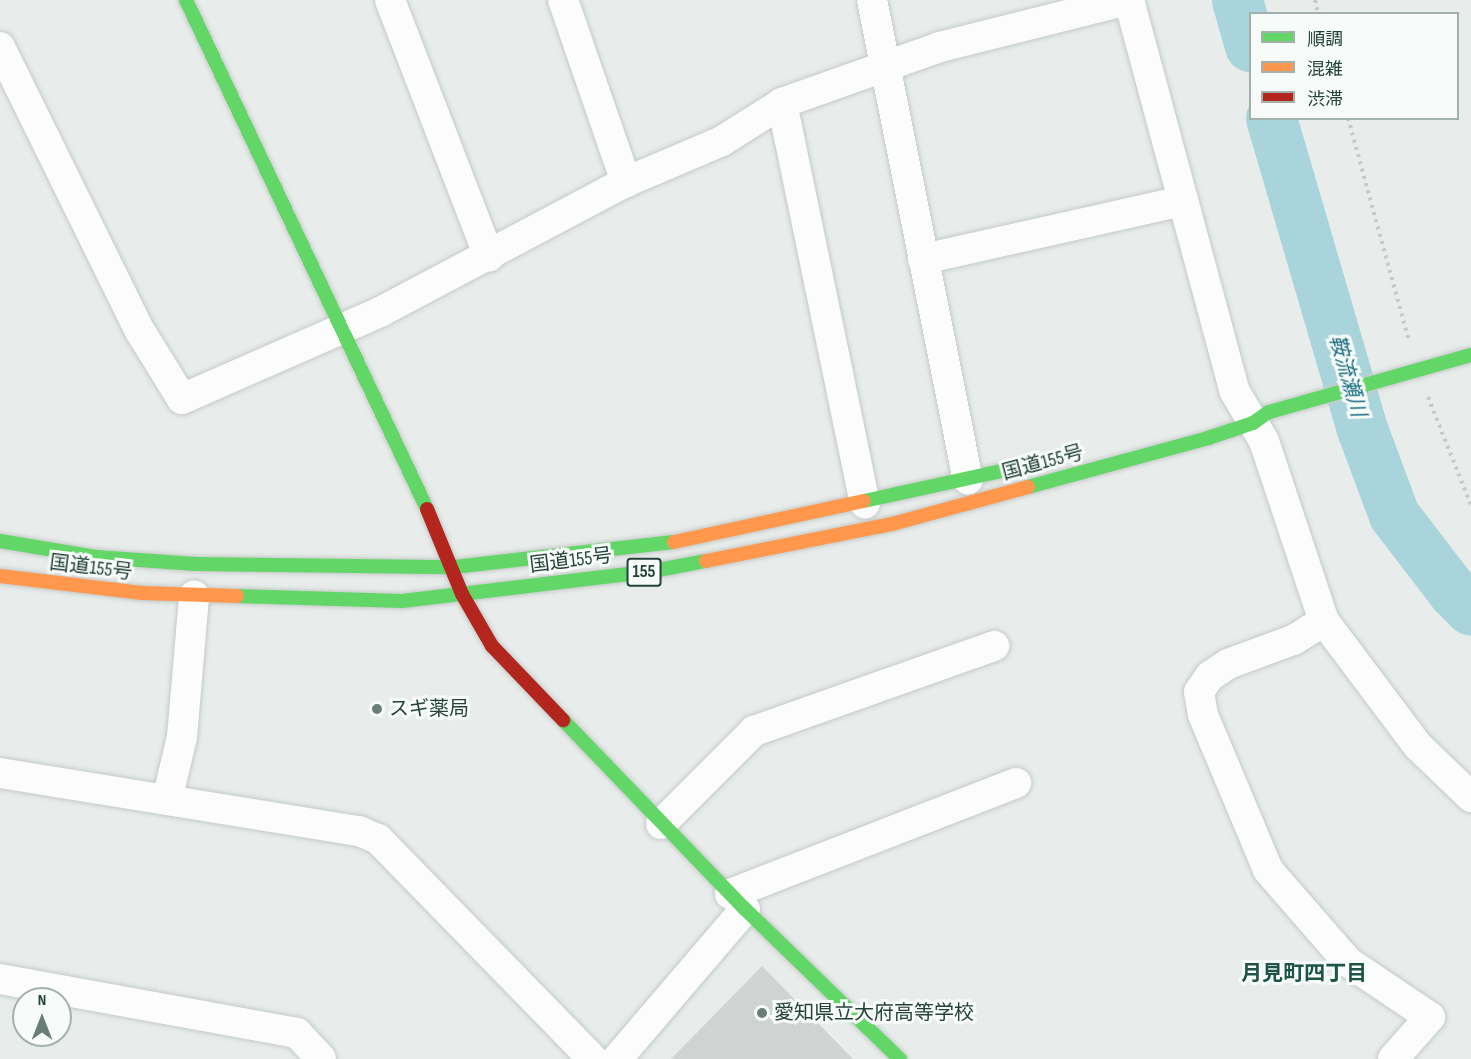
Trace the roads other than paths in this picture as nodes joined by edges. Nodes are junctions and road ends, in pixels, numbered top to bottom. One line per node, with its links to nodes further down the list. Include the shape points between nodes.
1 (186, 0): 13 (main road)
2 (390, 0): 11 (street)
3 (563, 0): 9 (street)
4 (872, 0): 7 (street)
5 (1128, 0): 7 (street, via 939,47); 10 (street)
6 (0, 47): 13 (street, via 140,331 182,399)
7 (884, 65): 8 (street); 12 (street)
8 (782, 103): 9 (street, via 722,141); 18 (street)
9 (627, 182): 11 (street)
10 (1183, 201): 12 (street); 15 (street, via 1234,392)
11 (489, 256): 13 (street)
12 (924, 259): 17 (street)
13 (342, 328): 20 (main road)
14 (1471, 355): 15 (main road, 国道155号 / 155)
15 (1255, 413): 22 (main road, 国道155号 / 155, via 892,524 653,572); 24 (street)
16 (1038, 462): 17 (main road, 国道155号 / 155)
17 (968, 479): 18 (main road, 国道155号 / 155)
18 (865, 502): 20 (main road, 国道155号 / 155, via 644,548)
19 (0, 541): 20 (main road, 国道155号 / 155, via 96,557 196,564)
20 (454, 567): 22 (main road)
21 (0, 576): 23 (main road, 国道155号 / 155)
22 (462, 594): 23 (main road, 国道155号 / 155, via 402,601); 30 (main road, via 492,646)
23 (194, 596): 29 (street, via 182,737)
24 (1324, 621): 28 (street, via 1418,746); 37 (street, via 1293,640 1228,664 1210,676 1199,692 1203,715 1268,870 1347,962 1430,1017)
25 (994, 646): 30 (street, via 754,732)
26 (0, 773): 29 (street)
27 (1016, 783): 31 (street)
28 (1471, 797)
29 (167, 800): 34 (street, via 359,831 378,839)
30 (661, 824): 31 (main road)
31 (738, 901): 35 (street); 36 (main road)
32 (0, 979): 33 (street, via 297,1033)
33 (321, 1059)
34 (593, 1059)
35 (617, 1059)
36 (900, 1059)
37 (1393, 1059)

